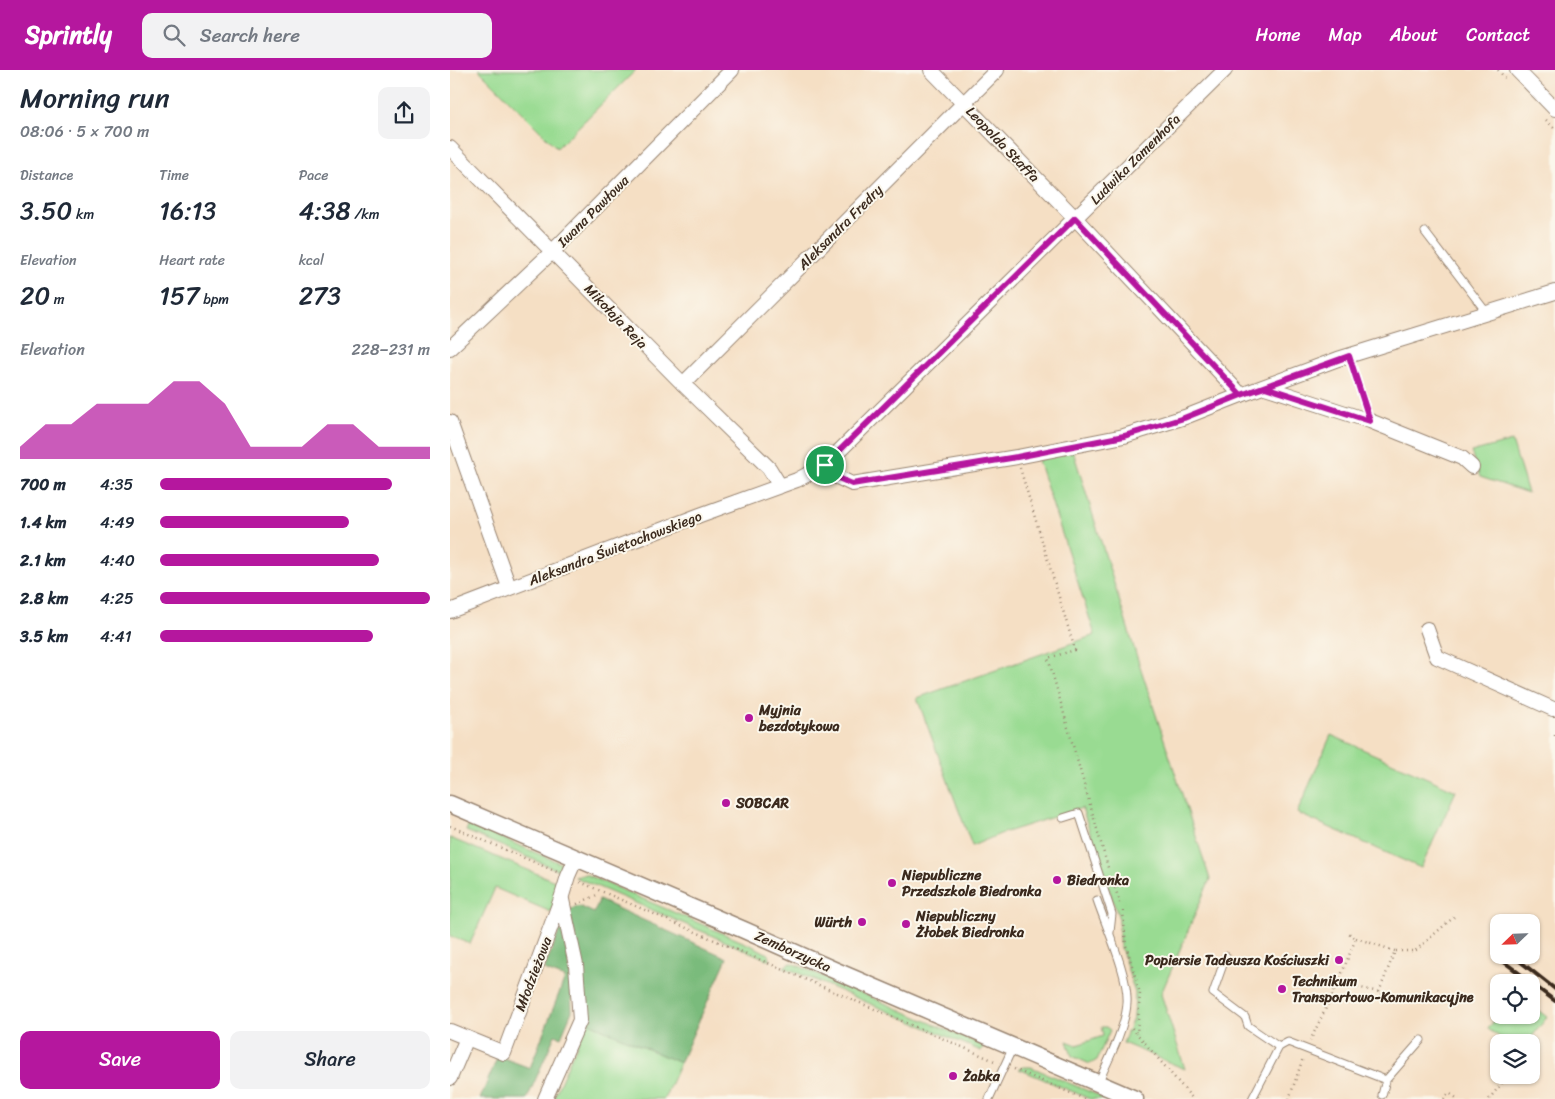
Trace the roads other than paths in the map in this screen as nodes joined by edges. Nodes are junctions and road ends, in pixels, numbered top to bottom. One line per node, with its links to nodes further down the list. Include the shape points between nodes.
1 (732, 70): 11 (street, Iwana Pawłowa)
2 (931, 70): 6 (street, Leopolda Staffa)
3 (997, 70): 6 (street, Aleksandra Fredry)
4 (1225, 70): 9 (street, Ludwika Zamenhofa)
5 (1517, 70): 7 (street)
6 (963, 104): 9 (street, Leopolda Staffa); 15 (street, Aleksandra Fredry)
7 (1555, 109)
8 (450, 148): 11 (street, Mikołaja Reja)
9 (1075, 218): 17 (street, Leopolda Staffa); 19 (street, Ludwika Zamenhofa)
10 (1425, 232): 13 (lane)
11 (553, 251): 14 (street, Iwana Pawłowa); 15 (street, Mikołaja Reja)
12 (1555, 292): 13 (street)
13 (1487, 313): 16 (street, via 1349,356)
14 (450, 348)
15 (682, 384): 21 (street, Mikołaja Reja, via 769,468)
16 (1265, 387): 17 (street); 20 (street, via 1370,421 1462,458)
17 (1241, 395): 19 (street, via 1184,418 1124,436 1017,457 852,484 834,476)
18 (450, 422): 22 (street)
19 (825, 465): 21 (street, Ludwika Zamenhofa)
20 (1472, 467)
21 (780, 486): 22 (street, Aleksandra Świętochowskiego)
22 (510, 587): 23 (street, Aleksandra Świętochowskiego)
23 (450, 611)
24 (1427, 630): 25 (street, via 1437,657)
25 (1554, 711)
26 (450, 804): 28 (street, Zemborzycka)
27 (1063, 818): 31 (lane, via 1079,813 1112,914)
28 (576, 858): 30 (street, Młodzieżowa); 36 (street, Zemborzycka)
29 (1097, 900): 31 (lane)
30 (562, 904): 34 (street, Młodzieżowa, via 504,1052); 42 (street, via 576,964 580,1020)
31 (1109, 935): 40 (lane, via 1124,978 1127,1002 1124,1019)
32 (1226, 956): 37 (lane, via 1213,993 1245,1017 1248,1026)
33 (450, 1030): 34 (street, Młodzieżowa)
34 (467, 1038): 38 (street)
35 (1421, 1040): 39 (lane)
36 (1013, 1046): 40 (street, Zemborzycka); 43 (lane)
37 (1279, 1047): 39 (lane, via 1288,1042); 45 (lane)
38 (450, 1078)
39 (1386, 1080): 41 (lane)
40 (1098, 1083): 44 (street, Zemborzycka)
41 (1382, 1095)
42 (545, 1099)
43 (989, 1099)
44 (1135, 1099)
45 (1252, 1099)

